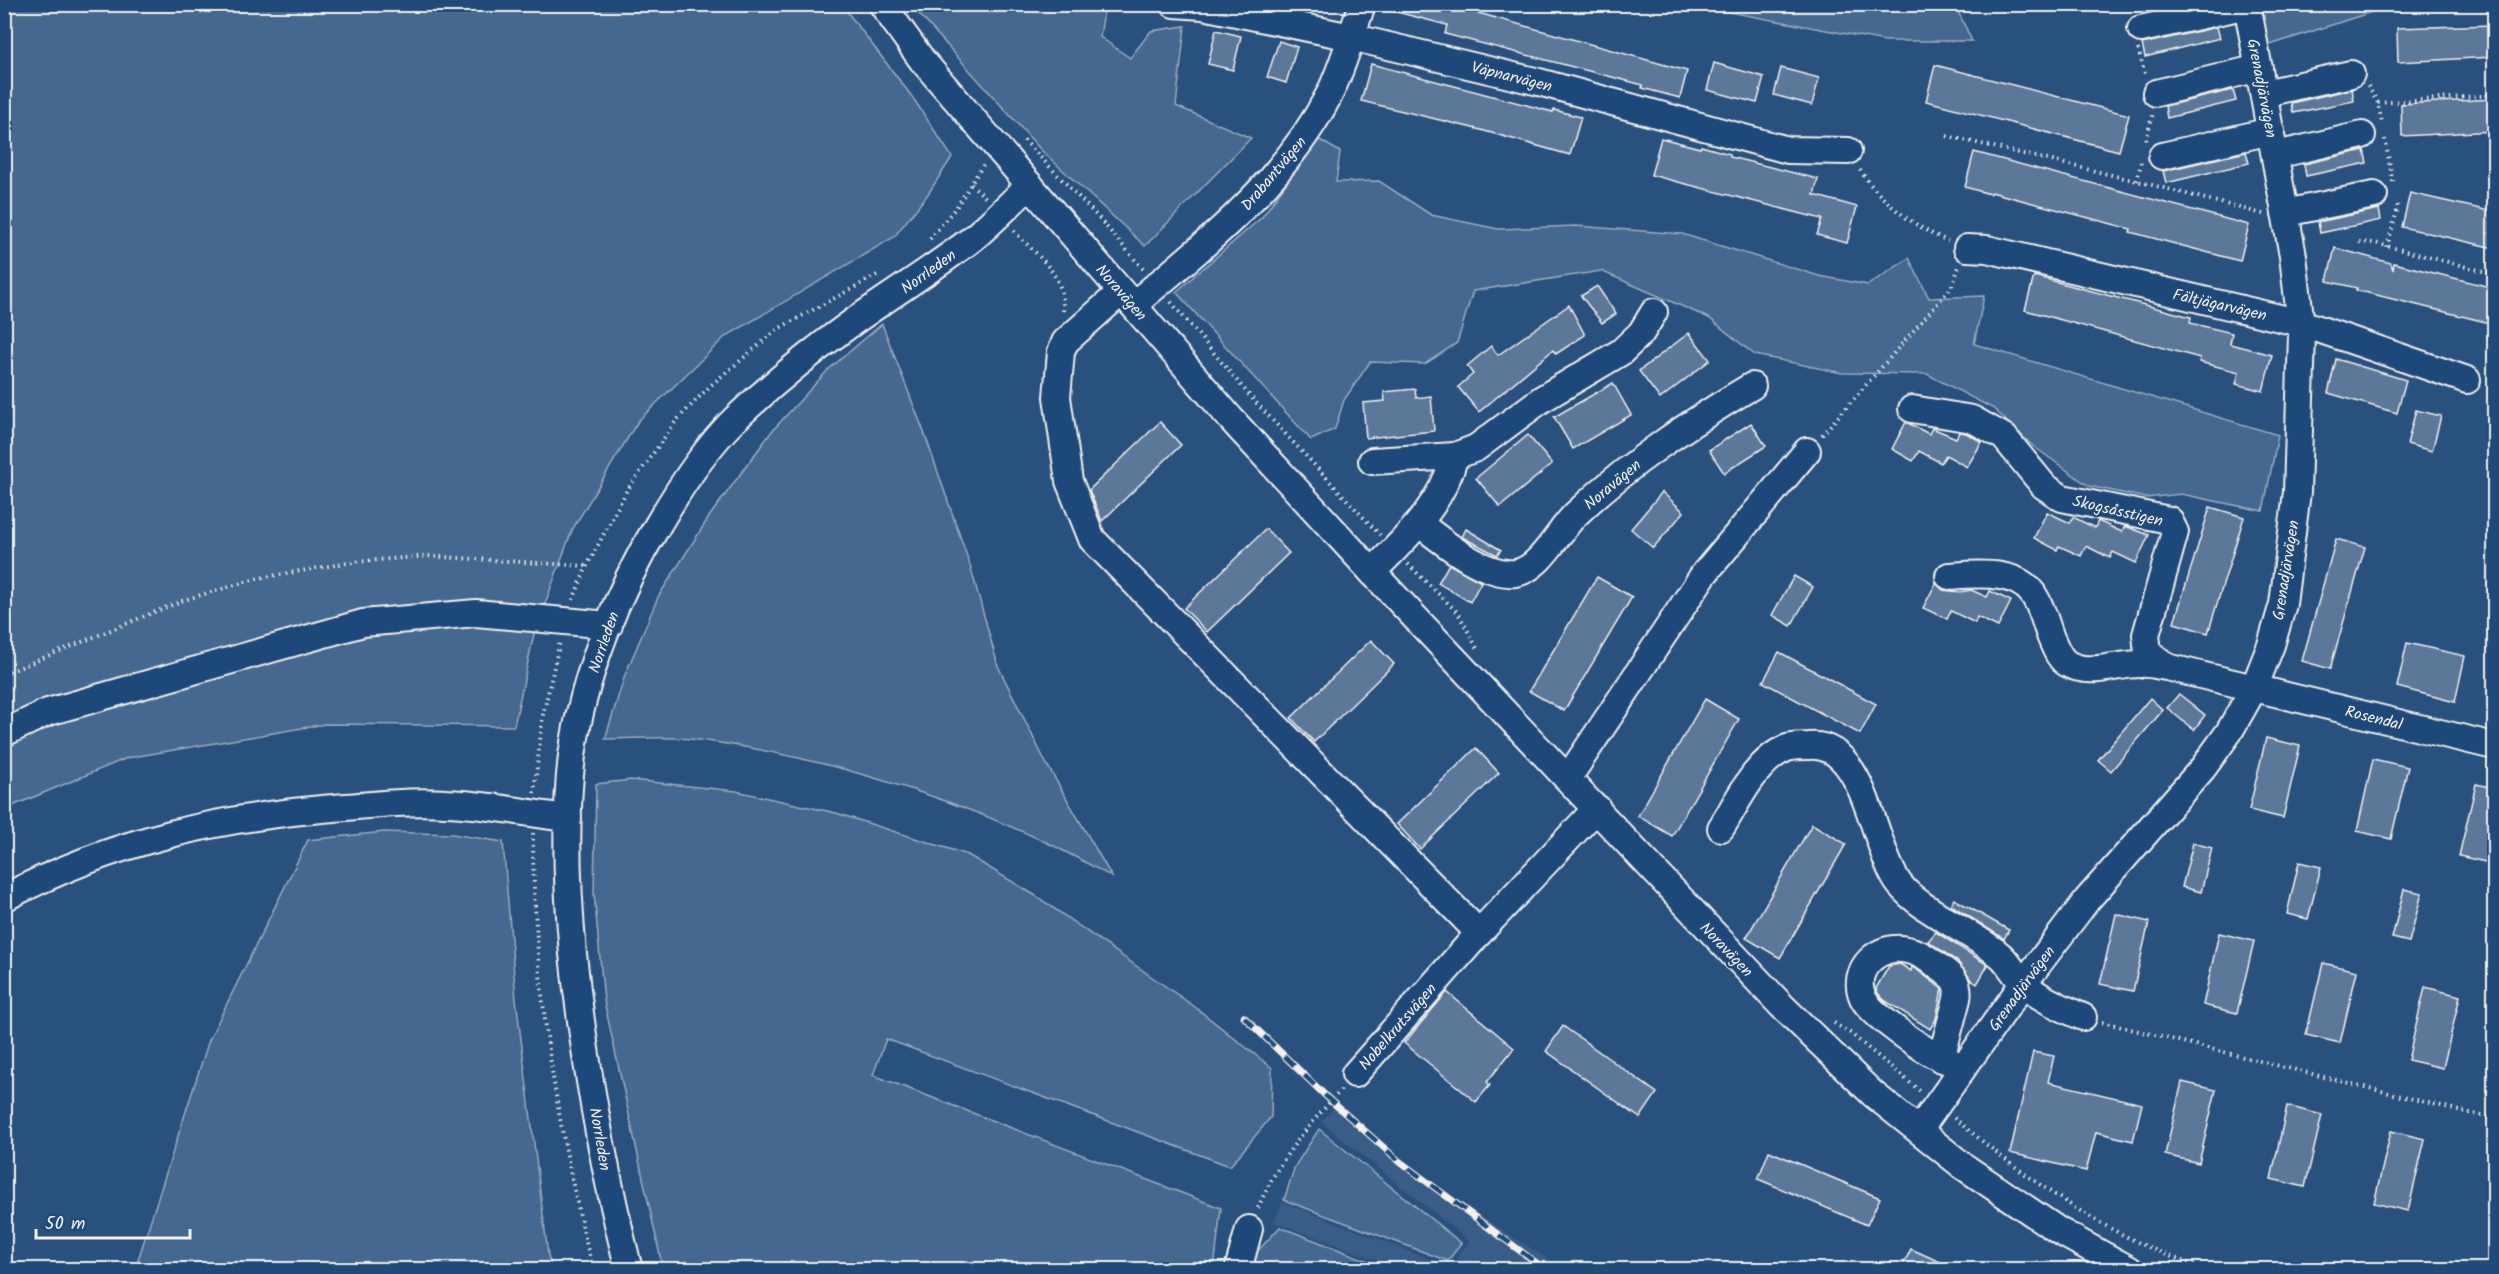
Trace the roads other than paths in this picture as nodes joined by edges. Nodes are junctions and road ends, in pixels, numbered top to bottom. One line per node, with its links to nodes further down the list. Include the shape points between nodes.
1 (882, 4): 14 (street, Noravägen, via 922,60)
2 (1174, 4): 6 (street, Väpnarvägen, via 1203,6)
3 (1362, 4): 6 (street, Drabantvägen)
4 (2247, 5): 5 (street); 8 (street, Grenadjärvägen)
5 (2141, 29)
6 (1351, 37): 12 (street, Väpnarvägen, via 1539,82 1788,150); 18 (street, Drabantvägen, via 1329,94 1301,142 1272,179 1235,218 1157,285)
7 (2351, 74): 8 (street)
8 (2262, 80): 9 (street); 11 (street, Grenadjärvägen)
9 (2156, 93)
10 (2376, 131): 11 (street)
11 (2273, 143): 13 (street); 16 (street, Grenadjärvägen)
12 (1848, 151)
13 (2162, 156)
14 (1030, 186): 18 (street, Noravägen); 30 (street, Norrleden, via 971,240 812,353 732,423 698,463 644,546)
15 (2388, 193): 16 (street)
16 (2286, 217): 20 (street, Grenadjärvägen)
17 (1967, 248): 20 (street, Fältjägarvägen, via 1987,249)
18 (1127, 298): 28 (street, Noravägen); 40 (street, Drabantvägen, via 1065,342 1061,352 1058,397 1069,481 1092,539)
19 (1654, 312): 25 (street, via 1641,333 1621,352 1542,399 1476,448)
20 (2301, 323): 21 (street, Fältjägarvägen); 32 (street, Grenadjärvägen, via 2301,411 2289,563 2283,604)
21 (2467, 380)
22 (1752, 386): 27 (street, Noravägen, via 1703,415 1602,489 1568,522 1533,566 1515,573 1490,568 1460,556)
23 (1912, 409): 31 (street, Skogsåsstigen, via 1972,419 2004,437 2044,486 2062,498 2169,520 2175,532 2146,635 2148,652)
24 (1808, 451): 35 (street, via 1704,574)
25 (1455, 456): 26 (street); 27 (street, via 1449,478)
26 (1372, 460)
27 (1420, 524): 28 (street)
28 (1371, 572): 35 (street, Noravägen)
29 (1949, 576): 31 (street, via 1982,574 2020,581 2036,597 2057,652 2079,669 2095,671 2143,663)
30 (609, 625): 33 (street, via 476,613 363,623 48,712); 37 (street, Norrleden, via 579,717)
31 (2167, 667): 32 (street)
32 (2254, 688): 34 (street, Rosendal); 41 (street, Grenadjärvägen, via 2203,768 2087,900)
33 (4, 733)
34 (2494, 746)
35 (1568, 778): 36 (street, Noravägen)
36 (1597, 808): 40 (street, Nobelkrutsvägen); 45 (street, Noravägen, via 1789,1013 1873,1094)
37 (568, 818): 39 (street, via 448,802 406,802 241,819 155,837 71,866); 47 (street, Norrleden, via 570,925 583,1041)
38 (1721, 828): 41 (street, via 1770,758 1788,748 1830,748 1846,762 1858,782 1899,884 2001,956)
39 (4, 898)
40 (1479, 933): 44 (street, Nobelkrutsvägen)
41 (2023, 984): 42 (street); 43 (street, Grenadjärvägen)
42 (2083, 1017)
43 (1953, 1063): 43 (street, via 1889,1024 1863,998 1863,971 1883,949 1919,953 1956,981 1959,989); 45 (street, Grenadjärvägen, via 1937,1105)
44 (1355, 1074)
45 (1919, 1130): 49 (street, Noravägen, via 1991,1186 2059,1231)
46 (1249, 1229): 48 (street)
47 (629, 1269)
48 (1238, 1269)
49 (2130, 1269)

